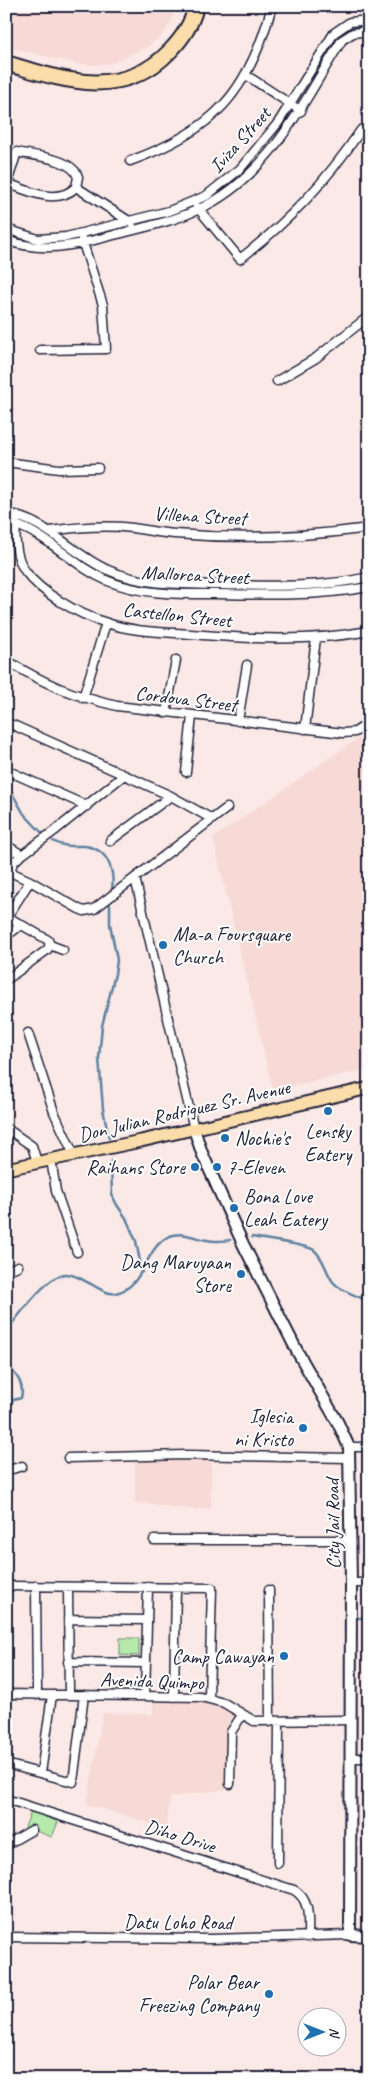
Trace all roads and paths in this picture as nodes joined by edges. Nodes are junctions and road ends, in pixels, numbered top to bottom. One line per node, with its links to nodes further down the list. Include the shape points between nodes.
1 (196, 6): 5 (highway, via 186,31 164,58 122,80 76,82)
2 (272, 6): 6 (street)
3 (369, 20): 7 (street, Iviza Street, via 350,22 334,33)
4 (369, 31): 8 (street, Iviza Street, via 353,33 342,40)
5 (6, 63)
6 (246, 75): 7 (street); 10 (street, via 227,101 196,130 172,145)
7 (291, 104): 8 (street); 12 (street, Iviza Street, via 240,169)
8 (301, 111): 13 (street, Iviza Street, via 246,176)
9 (361, 130): 13 (street, via 338,164 307,200 240,259)
10 (130, 162)
11 (76, 187): 11 (street, via 78,177 71,166 16,152 7,184 50,196 65,194); 14 (street)
12 (194, 203): 13 (street); 14 (street, Iviza Street)
13 (200, 210): 15 (street, Iviza Street)
14 (130, 221): 15 (street); 17 (street, Iviza Street)
15 (140, 228): 19 (street, Iviza Street)
16 (6, 230): 17 (street, Iviza Street, via 47,239)
17 (80, 234): 19 (street)
18 (6, 240): 19 (street, Iviza Street, via 41,248)
19 (83, 244): 21 (street, via 104,305 106,350)
20 (369, 316): 22 (street, via 316,358)
21 (40, 350)
22 (277, 381)
23 (6, 462): 24 (street, via 58,469)
24 (98, 468)
25 (6, 514): 26 (street, Mallorca Street)
26 (16, 515): 28 (street, Castellon Street); 30 (street, Mallorca Street)
27 (6, 522): 28 (street, Mallorca Street)
28 (16, 525): 31 (street, Mallorca Street); 34 (street, Castellon Street, via 20,562 33,580 68,605)
29 (361, 529): 30 (street, Villena Street, via 276,536 175,534 118,527)
30 (50, 531): 31 (street, Villena Street); 32 (street, Mallorca Street, via 107,570 150,582 295,586)
31 (38, 534): 33 (street, Mallorca Street, via 99,577 149,592 292,596)
32 (369, 576)
33 (369, 587)
34 (106, 623): 36 (street, Castellon Street, via 157,632 244,638); 40 (street)
35 (369, 631): 36 (street, Castellon Street)
36 (316, 638): 46 (street)
37 (6, 660): 40 (street, Cordova Street, via 44,683)
38 (176, 660): 41 (street)
39 (247, 665): 43 (street)
40 (83, 698): 41 (street, Cordova Street)
41 (166, 713): 42 (street, Cordova Street)
42 (192, 716): 43 (street, Cordova Street); 48 (street)
43 (238, 721): 46 (street, Cordova Street)
44 (369, 723): 46 (street, Cordova Street, via 350,734)
45 (13, 725): 49 (street)
46 (305, 729)
47 (6, 770): 51 (street)
48 (186, 772)
49 (123, 776): 50 (street); 51 (street)
50 (171, 796): 53 (street); 54 (street)
51 (87, 806): 56 (street)
52 (227, 808): 53 (street)
53 (212, 819): 58 (street)
54 (110, 841)
55 (6, 845): 56 (street)
56 (22, 854): 57 (street)
57 (8, 871): 59 (street)
58 (135, 878): 59 (street, via 89,910 79,909); 69 (street)
59 (30, 881): 60 (street)
60 (7, 916): 61 (street)
61 (22, 925): 62 (street); 63 (street, via 48,940)
62 (6, 936)
63 (50, 945): 64 (street); 65 (street)
64 (63, 950)
65 (6, 980)
66 (28, 1033): 70 (street, via 54,1112)
67 (369, 1088): 69 (main road, Don Julian Rodriguez Sr. Avenue)
68 (6, 1128): 72 (street, via 32,1146)
69 (194, 1129): 70 (main road, Don Julian Rodriguez Sr. Avenue); 78 (street, City Jail Road, via 235,1228 338,1423)
70 (74, 1155): 71 (main road, Don Julian Rodriguez Sr. Avenue)
71 (51, 1159): 72 (main road, Don Julian Rodriguez Sr. Avenue); 74 (street, via 56,1191)
72 (37, 1162): 73 (main road, Don Julian Rodriguez Sr. Avenue)
73 (6, 1168)
74 (77, 1252)
75 (18, 1266): 76 (street)
76 (6, 1271)
77 (369, 1447): 78 (street)
78 (349, 1453): 79 (street); 83 (street, City Jail Road)
79 (68, 1458)
80 (22, 1466): 81 (street)
81 (6, 1471)
82 (154, 1540): 83 (street)
83 (350, 1540): 84 (street, City Jail Road)
84 (351, 1583): 85 (street); 105 (street, City Jail Road)
85 (369, 1583)
86 (6, 1586): 87 (street)
87 (36, 1586): 88 (street); 97 (street)
88 (68, 1586): 89 (street); 92 (street)
89 (148, 1587): 90 (street); 93 (street)
90 (176, 1587): 102 (street); 103 (street, via 212,1588)
91 (269, 1590): 106 (street)
92 (68, 1619): 93 (street); 94 (street)
93 (147, 1620): 95 (street)
94 (68, 1662): 95 (street); 99 (street)
95 (146, 1663): 101 (street)
96 (6, 1694): 97 (street, Avenida Quimpo)
97 (37, 1695): 98 (street, Avenida Quimpo)
98 (52, 1695): 99 (street, Avenida Quimpo); 111 (street)
99 (69, 1695): 100 (street, Avenida Quimpo)
100 (84, 1696): 101 (street, Avenida Quimpo); 111 (street, via 73,1782)
101 (145, 1696): 102 (street, Avenida Quimpo)
102 (174, 1697): 103 (street, Avenida Quimpo)
103 (209, 1698): 104 (street, Avenida Quimpo)
104 (242, 1715): 106 (street, Avenida Quimpo); 112 (street, via 231,1732)
105 (350, 1720): 107 (street, Avenida Quimpo); 108 (street, City Jail Road)
106 (270, 1722): 107 (street, Avenida Quimpo)
107 (279, 1722): 116 (street)
108 (350, 1758): 109 (street); 117 (street, City Jail Road)
109 (369, 1758)
110 (6, 1764): 111 (street)
111 (41, 1773)
112 (230, 1784)
113 (6, 1798): 118 (street, Diho Drive, via 294,1890 302,1895 308,1909)
114 (32, 1830): 115 (street)
115 (6, 1845)
116 (278, 1863)
117 (350, 1935): 118 (street, Datu Loho Road); 119 (street)
118 (308, 1936): 120 (street, Datu Loho Road, via 212,1939)
119 (369, 1936)
120 (6, 1937)

